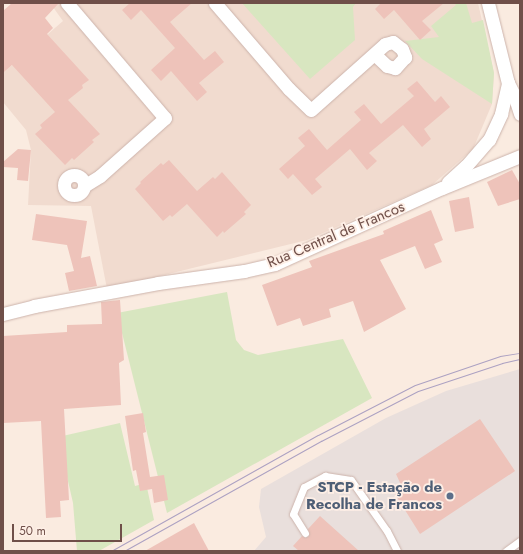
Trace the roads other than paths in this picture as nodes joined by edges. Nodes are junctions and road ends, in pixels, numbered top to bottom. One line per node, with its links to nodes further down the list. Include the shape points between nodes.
1 (67, 3): 8 (street, via 165,118 100,176)
2 (215, 3): 4 (street, via 311,110)
3 (488, 3): 5 (street)
4 (375, 54)
5 (508, 83): 6 (street); 9 (street, via 501,114 489,140)
6 (520, 114)
7 (520, 156): 9 (street, Rua Central de Francos)
8 (84, 186)
9 (442, 188): 10 (street, Rua Central de Francos, via 275,264 151,284)
10 (3, 314)
11 (305, 533): 13 (lane, via 292,514 304,487 325,476 351,480 387,531)
12 (520, 541): 14 (lane)
13 (397, 551)
14 (506, 551)

